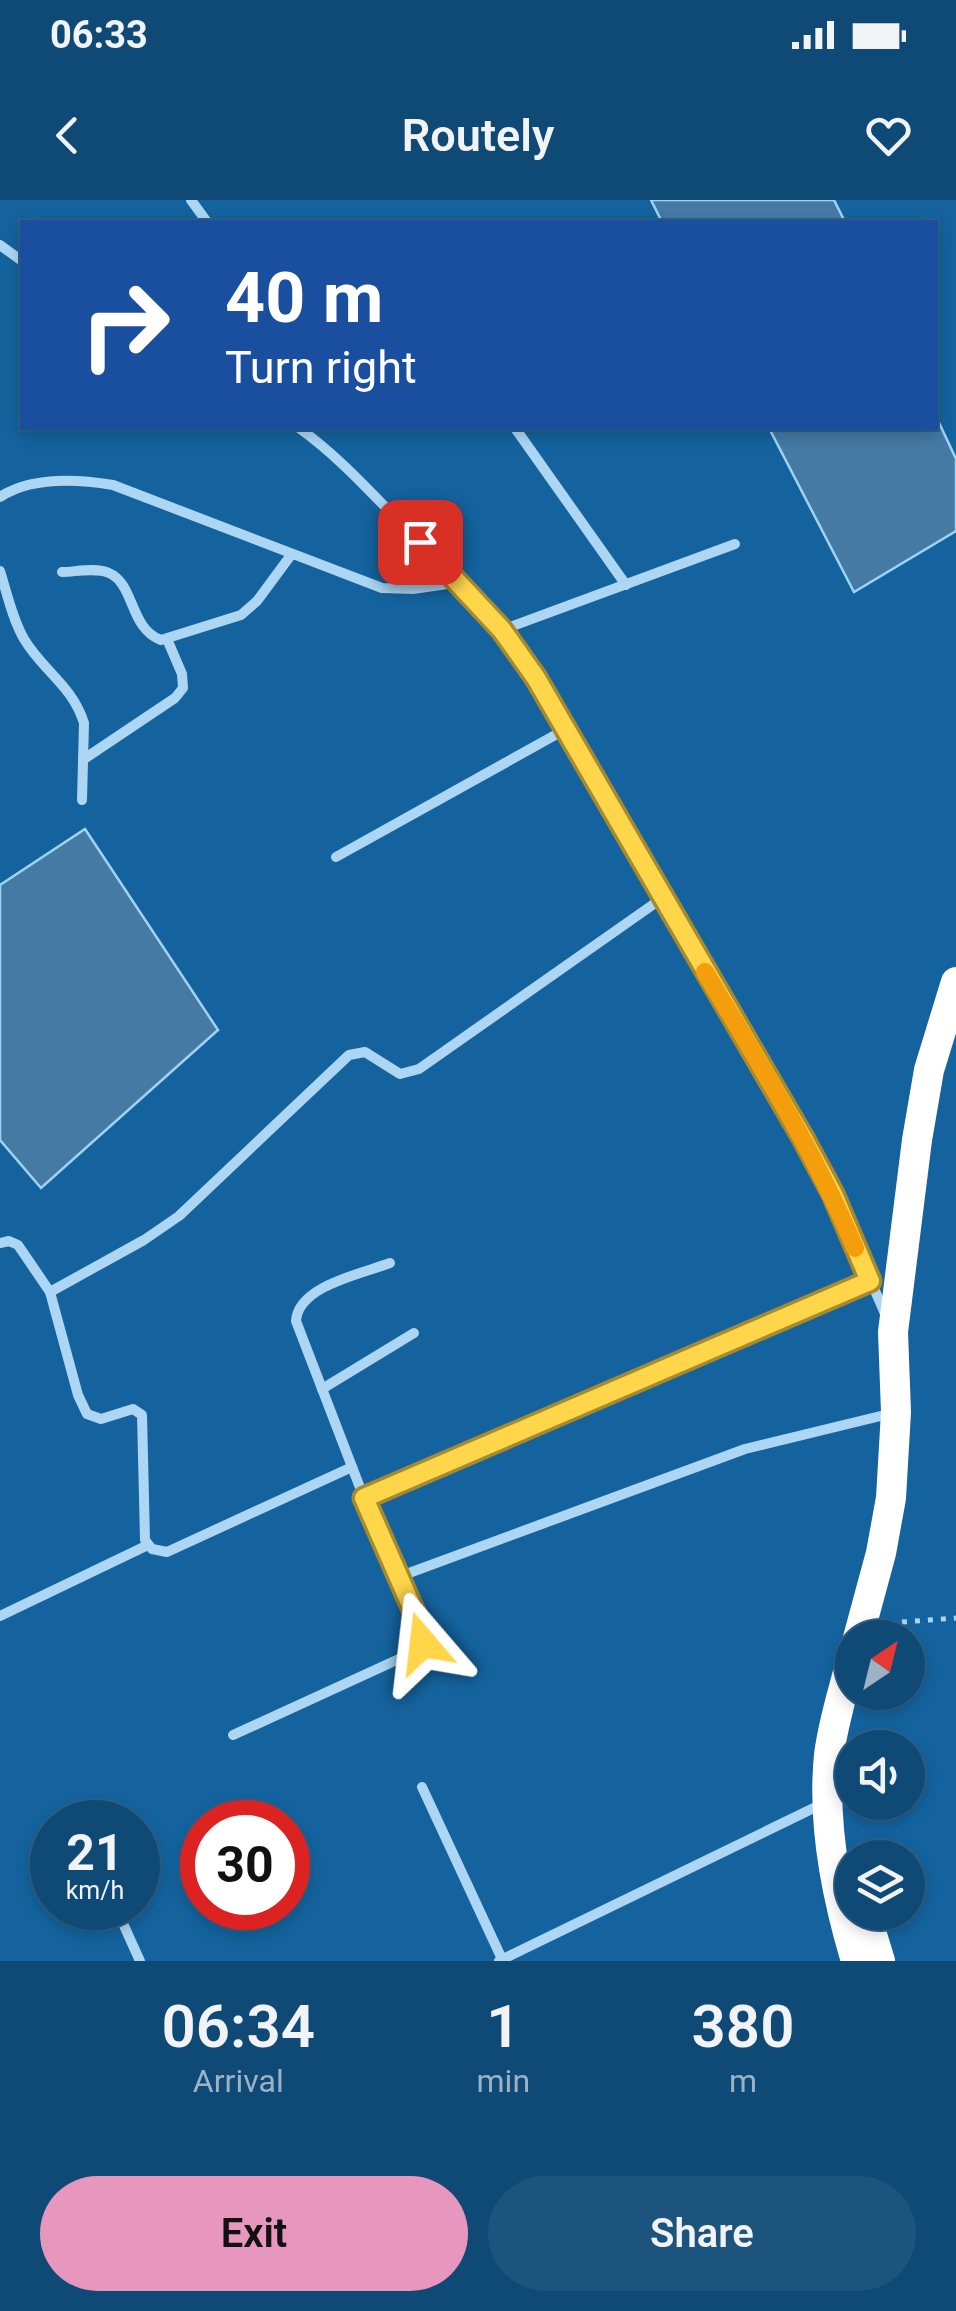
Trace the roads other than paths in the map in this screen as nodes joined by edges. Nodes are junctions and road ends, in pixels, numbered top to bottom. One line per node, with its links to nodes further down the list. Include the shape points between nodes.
1 (302, 430): 8 (street)
2 (516, 430): 9 (street)
3 (0, 497): 5 (street, via 77,479 113,484)
4 (735, 544): 9 (street)
5 (291, 555): 8 (street, via 382,588); 11 (street, via 241,615)
6 (0, 571): 13 (street, via 23,637 76,699)
7 (62, 572): 11 (street, via 114,576 148,634)
8 (460, 582): 10 (street)
9 (626, 585): 10 (street)
10 (502, 630): 12 (street)
11 (166, 639): 13 (street, via 184,682 179,693)
12 (566, 730): 15 (street); 16 (street)
13 (84, 759): 14 (street)
14 (82, 800)
15 (336, 858)
16 (661, 898): 20 (street, via 803,1138); 21 (street, via 419,1069 400,1074 364,1052 349,1055 179,1216)
17 (956, 982): 22 (highway, via 922,1105)
18 (0, 1243): 21 (street, via 18,1245)
19 (390, 1263): 24 (street, via 310,1294 299,1307 296,1321)
20 (870, 1281): 22 (street); 27 (street)
21 (50, 1292): 28 (street, via 87,1414 101,1419 132,1408 144,1420)
22 (894, 1332): 25 (highway)
23 (414, 1333): 24 (street)
24 (322, 1389): 26 (street)
25 (896, 1412): 29 (street, via 745,1449); 31 (highway, via 891,1498)
26 (352, 1468): 27 (street); 28 (street, via 167,1552)
27 (364, 1498): 29 (street)
28 (148, 1544): 30 (street)
29 (400, 1576): 33 (street, via 422,1630 419,1648)
30 (0, 1616)
31 (863, 1620)
32 (840, 1710): 35 (highway)
33 (233, 1734)
34 (422, 1787): 40 (street)
35 (827, 1801): 36 (highway); 40 (street)
36 (835, 1842)
37 (126, 1930): 41 (street)
38 (851, 1930): 42 (highway)
39 (871, 1930): 43 (highway)
40 (501, 1960)
41 (140, 1961)
42 (856, 1961)
43 (880, 1961)

